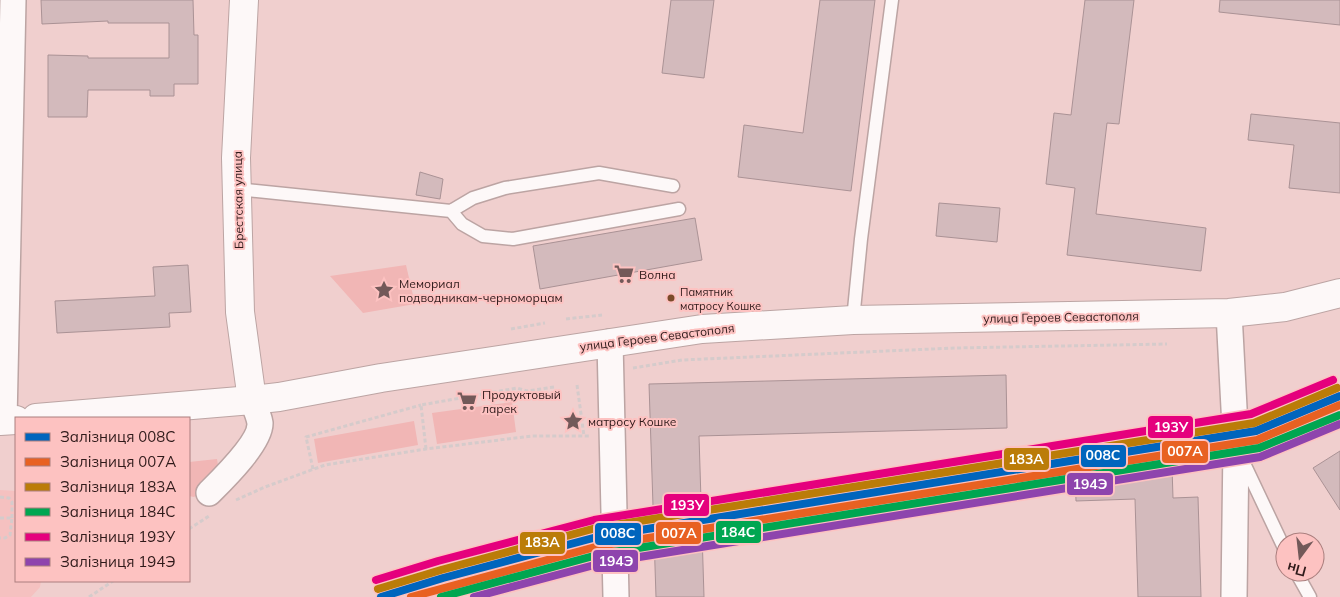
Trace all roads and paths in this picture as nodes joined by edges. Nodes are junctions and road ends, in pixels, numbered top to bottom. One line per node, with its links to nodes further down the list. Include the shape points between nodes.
1 (13, 0): 23 (street)
2 (244, 0): 5 (main road, Брестская улица)
3 (892, 0): 12 (lane)
4 (673, 186): 7 (lane, via 599,173 506,188 473,198)
5 (237, 189): 7 (lane); 20 (main road, Брестская улица, via 240,312)
6 (679, 209): 7 (lane, via 513,240 483,236 462,224)
7 (451, 212)
8 (1340, 293): 9 (main road, улица Героев Севастополя, via 1285,307)
9 (1229, 313): 12 (main road, улица Героев Севастополя); 26 (street)
10 (602, 314): 11 (path)
11 (566, 319)
12 (853, 320): 15 (main road, улица Героев Севастополя, via 702,329)
13 (545, 322): 14 (path)
14 (511, 329)
15 (610, 342): 17 (street); 20 (main road, улица Героев Севастополя)
16 (1167, 344): 17 (path, via 955,348 692,360)
17 (610, 371): 25 (street)
18 (578, 385): 24 (path)
19 (554, 387): 21 (path, via 527,391 517,388)
20 (252, 400): 22 (main road, улица Героев Севастополя); 30 (street, via 260,421 257,435 231,471)
21 (421, 405): 27 (path); 28 (path, via 306,437)
22 (48, 417)
23 (7, 421)
24 (584, 436): 25 (path); 27 (path, via 532,436)
25 (612, 436): 39 (street)
26 (1236, 446): 34 (lane); 40 (street)
27 (426, 449): 28 (path)
28 (313, 469): 30 (path)
29 (0, 496): 32 (path, via 12,502)
30 (218, 502): 33 (path)
31 (0, 518): 32 (path)
32 (12, 518): 35 (path, via 10,535)
33 (190, 528)
34 (1277, 532)
35 (0, 538)
36 (112, 582): 38 (path)
37 (1302, 582): 41 (lane)
38 (89, 597)
39 (616, 597)
40 (1234, 597)
41 (1310, 597)

